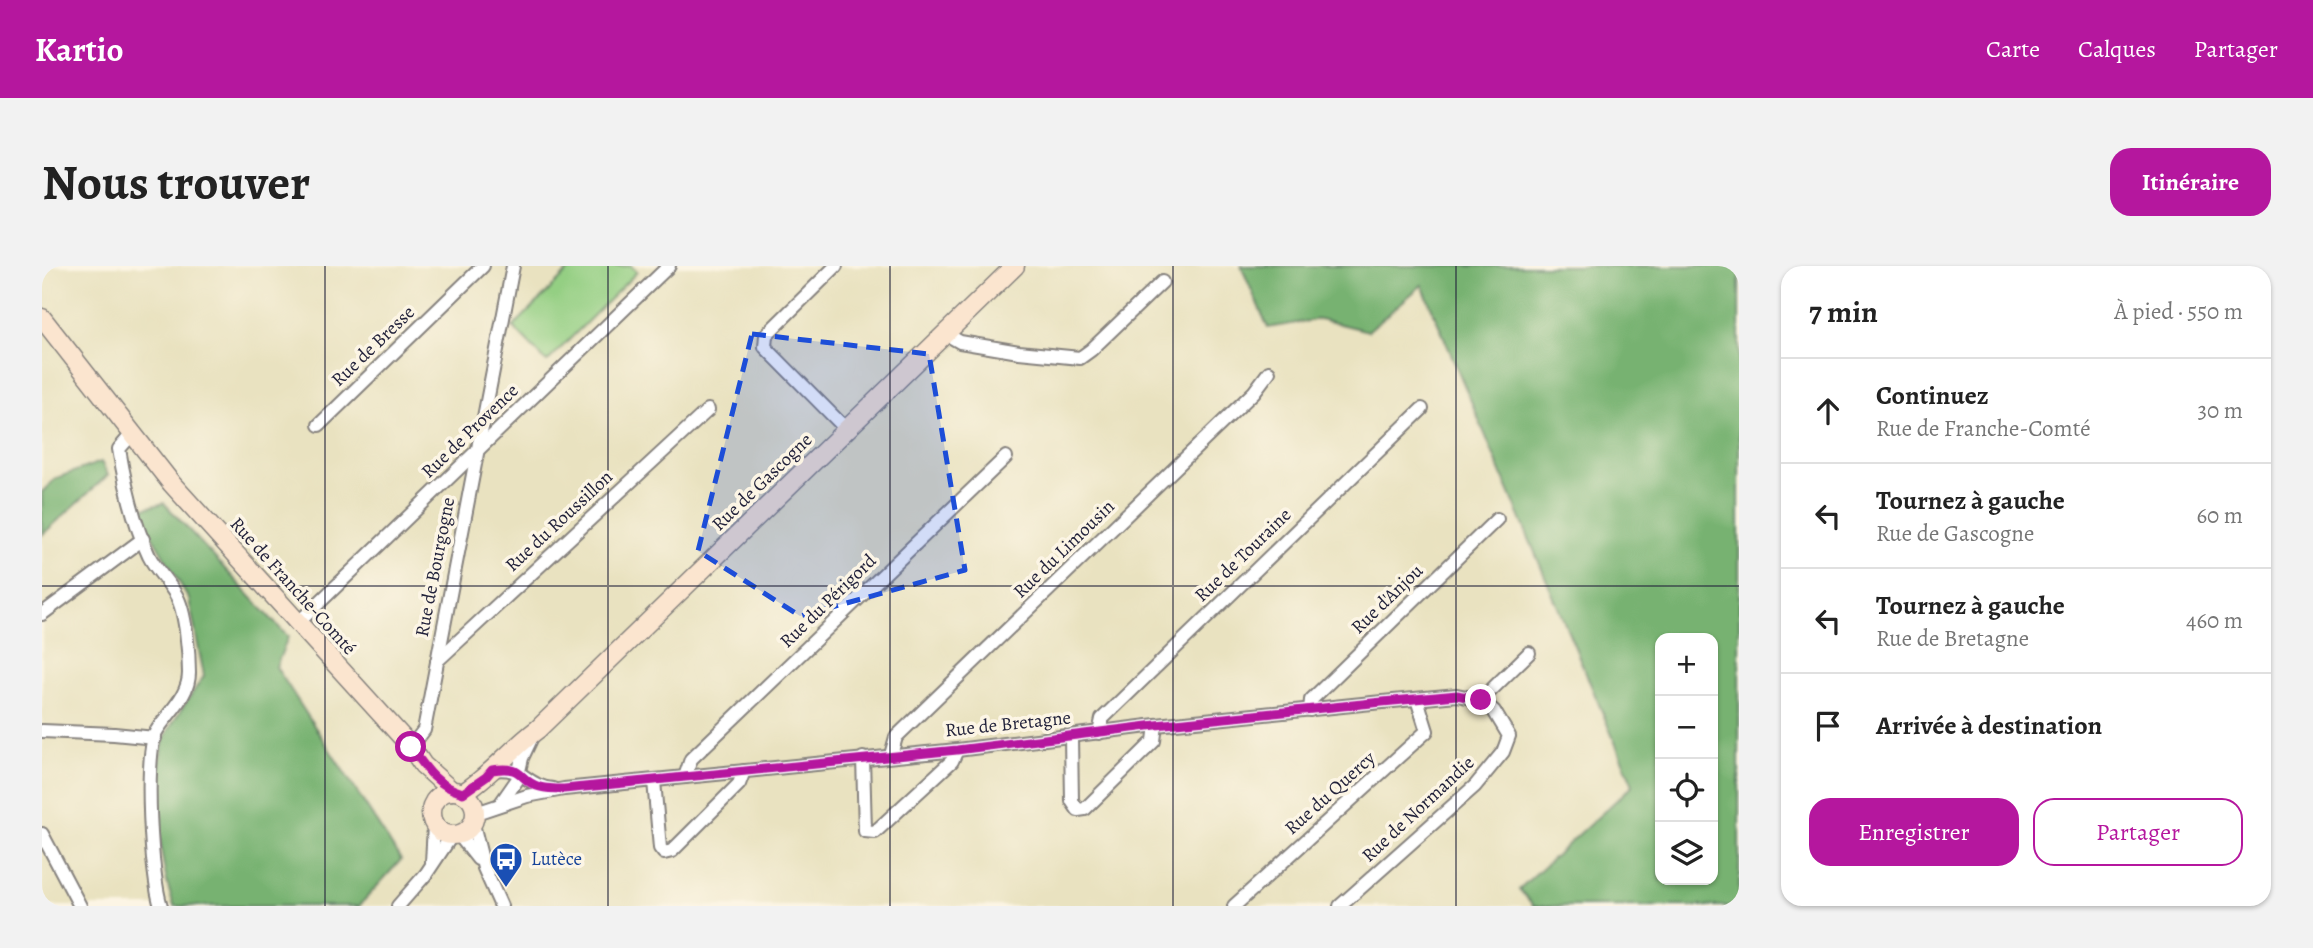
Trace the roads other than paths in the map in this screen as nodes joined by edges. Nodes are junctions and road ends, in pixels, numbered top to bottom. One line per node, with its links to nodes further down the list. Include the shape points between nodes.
1 (484, 266): 12 (street, Rue de Bresse)
2 (513, 266): 15 (street, Rue de Bourgogne)
3 (669, 266): 15 (street, Rue de Provence)
4 (836, 266): 13 (street, via 765,335 765,347)
5 (1015, 266): 8 (street, Rue de Gascogne)
6 (1162, 282): 8 (street, via 1080,358 960,342)
7 (42, 318): 14 (street, Rue de Franche-Comté)
8 (946, 334): 13 (street, Rue de Gascogne)
9 (1269, 372): 34 (street, Rue du Limousin, via 1254,392 896,737)
10 (1422, 409): 29 (street, Rue de Touraine, via 1102,719)
11 (708, 410): 22 (street, Rue du Roussillon)
12 (319, 425)
13 (847, 430): 27 (street, Rue de Gascogne)
14 (132, 434): 18 (street, via 119,449 126,489); 20 (street, Rue de Franche-Comté)
15 (476, 452): 20 (street, Rue de Provence); 22 (street, Rue de Bourgogne)
16 (1006, 457): 40 (street, Rue du Périgord, via 691,759)
17 (1497, 519): 25 (street, Rue d'Anjou, via 1311,700)
18 (143, 539): 19 (street); 31 (street, via 149,557 178,597 189,675 187,688)
19 (42, 614)
20 (298, 624): 32 (street, Rue de Franche-Comté)
21 (1529, 653): 24 (street)
22 (437, 661): 32 (street, Rue de Bourgogne, via 424,730)
23 (1417, 699): 24 (street, Rue de Bretagne, via 1457,695); 25 (street, Rue de Bretagne); 54 (street, Rue du Quercy, via 1427,731)
24 (1481, 700): 55 (street, Rue de Normandie, via 1494,711 1509,736 1503,752 1475,786)
25 (1310, 710): 26 (street, Rue de Bretagne)
26 (1156, 725): 29 (street, Rue de Bretagne); 30 (street, via 1154,741 1085,809 1078,810 1072,802)
27 (538, 729): 37 (street, Rue de Gascogne); 39 (street, Rue de Gascogne, via 522,758)
28 (42, 731): 31 (street)
29 (1098, 733): 30 (street, Rue de Bretagne)
30 (1071, 737): 33 (street, Rue de Bretagne)
31 (155, 738): 51 (street, via 151,851)
32 (411, 747): 36 (street, Rue de Franche-Comté)
33 (957, 750): 34 (street, Rue de Bretagne); 35 (street, via 952,761 875,832 865,831)
34 (891, 755): 35 (street, Rue de Bretagne)
35 (863, 758): 38 (street, Rue de Bretagne)
36 (423, 765): 43 (street, Rue de Franche-Comté); 44 (street, Rue de Franche-Comté)
37 (492, 770): 39 (street); 43 (street, Rue de Gascogne)
38 (744, 771): 40 (street, Rue de Bretagne); 41 (street, via 739,784 672,851 664,853)
39 (520, 772): 42 (street, via 540,787); 45 (street, Rue de Gascogne)
40 (685, 776): 41 (street, Rue de Bretagne)
41 (654, 781): 42 (street, Rue de Bretagne)
42 (564, 789): 45 (street, Rue de Bretagne)
43 (458, 792): 44 (street, via 441,794); 47 (street, via 472,801)
44 (435, 800): 46 (street, via 431,811)
45 (501, 804): 47 (street, Rue de Bretagne)
46 (434, 825): 47 (street, via 445,834); 49 (street)
47 (465, 827): 49 (street); 53 (street)
48 (42, 834): 50 (street)
49 (432, 866): 52 (street)
50 (79, 906)
51 (161, 906)
52 (398, 906)
53 (501, 906)
54 (1234, 906)
55 (1340, 906)

